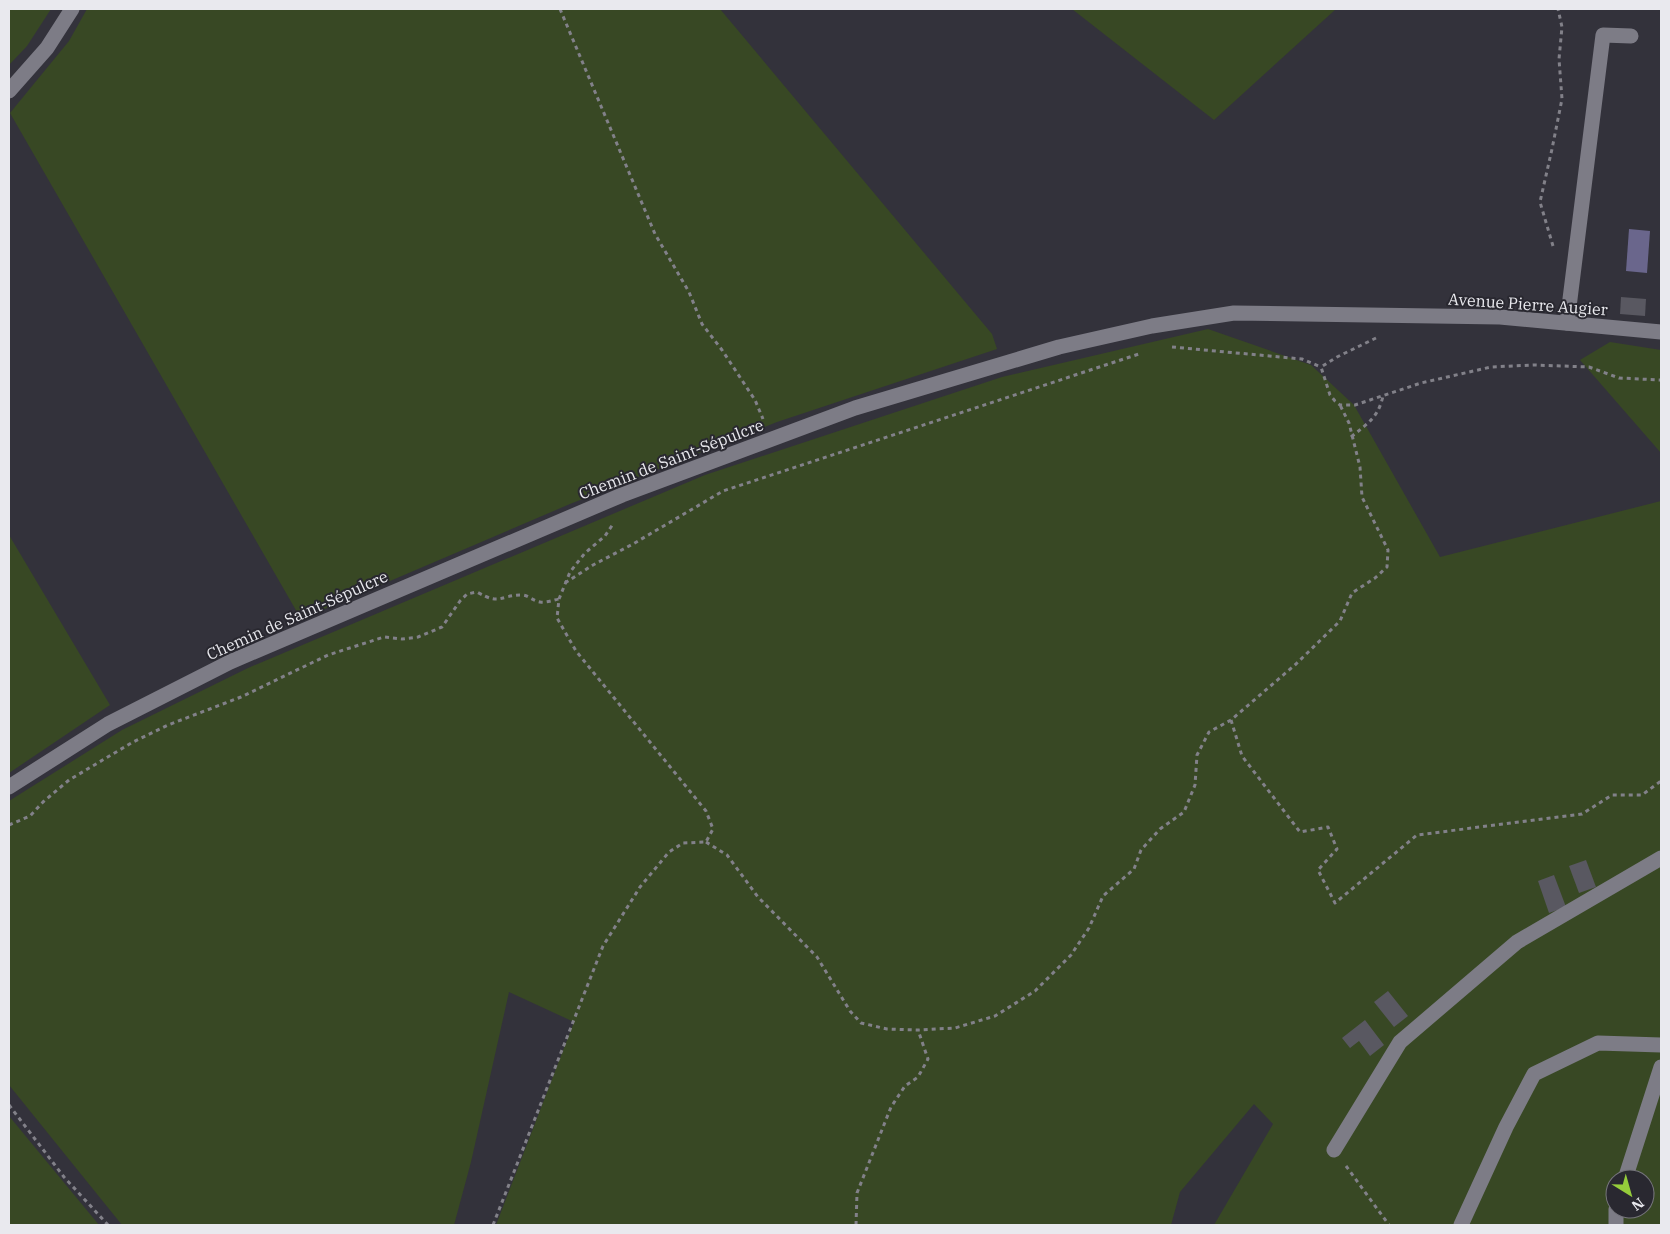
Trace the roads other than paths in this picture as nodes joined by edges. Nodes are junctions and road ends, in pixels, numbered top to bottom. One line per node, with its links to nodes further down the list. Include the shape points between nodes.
1 (72, 9): 3 (street, via 47,48)
2 (1632, 36): 5 (street, via 1603,36)
3 (9, 91)
4 (1392, 315): 5 (street, Avenue Pierre Augier, via 1500,316); 7 (street, Chemin de Saint-Sépulcre, via 1234,313 1152,326 1059,347 855,408 622,495 230,662 108,724)
5 (1567, 323): 6 (street, Avenue Pierre Augier)
6 (1661, 332)
7 (9, 787)
8 (1661, 858): 11 (street, via 1517,942 1400,1042)
9 (1661, 1045): 13 (street, via 1598,1043 1534,1074)
10 (1661, 1067): 12 (street)
11 (1334, 1150)
12 (1628, 1169)
13 (1461, 1225)

